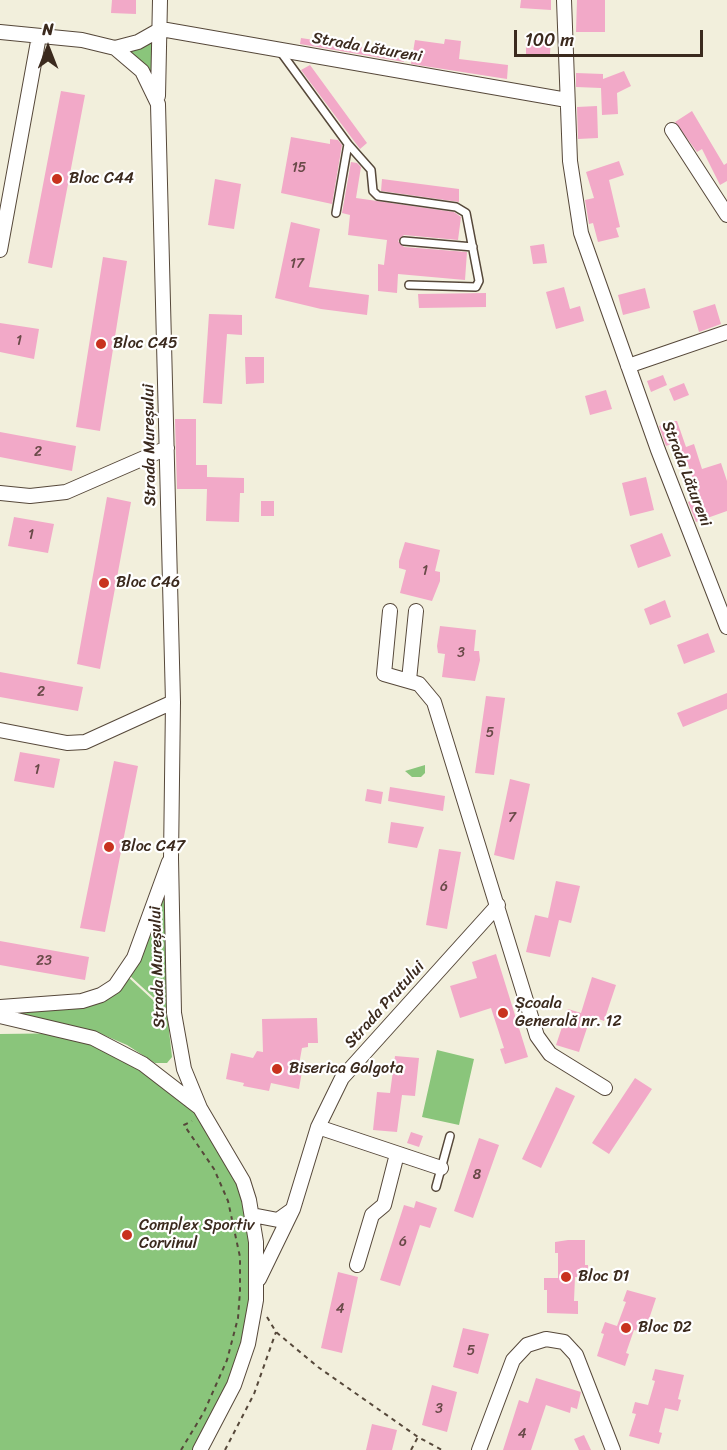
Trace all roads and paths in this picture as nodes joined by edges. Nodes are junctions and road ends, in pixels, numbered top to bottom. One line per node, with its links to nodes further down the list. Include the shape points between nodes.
1 (160, 0): 3 (street)
2 (564, 0): 8 (street, Strada Lătureni)
3 (161, 29): 6 (street, via 138,42); 7 (street, Strada Lătureni); 9 (street)
4 (0, 32): 5 (street, Strada Mureșului)
5 (39, 36): 6 (street, Strada Mureșului, via 90,41); 16 (street)
6 (115, 48): 9 (street, Strada Mureșului, via 142,71)
7 (278, 49): 8 (street, Strada Lătureni); 11 (lane)
8 (567, 100): 19 (street, Strada Lătureni, via 570,160 581,233)
9 (158, 104): 20 (street, Strada Mureșului)
10 (672, 130): 13 (street)
11 (348, 144): 12 (lane); 15 (lane, via 371,170 373,191 378,196 456,207 466,213)
12 (336, 213)
13 (727, 215)
14 (404, 241): 15 (lane)
15 (473, 247): 17 (lane, via 479,281 476,288)
16 (0, 250)
17 (409, 285)
18 (727, 332): 19 (street)
19 (628, 366): 24 (street, Strada Lătureni)
20 (167, 448): 21 (street, via 66,492 30,496); 26 (street, Strada Mureșului)
21 (0, 493)
22 (390, 611): 25 (street, via 384,674)
23 (416, 611): 25 (street)
24 (727, 627)
25 (409, 680): 29 (street, via 420,684 434,702)
26 (173, 702): 27 (street, via 85,742 67,743); 28 (street, Strada Mureșului)
27 (0, 730)
28 (171, 858): 30 (street, Strada Mureșului, via 134,958 115,986 101,996 82,1001); 33 (street, Strada Mureșului, via 174,1013 184,1069)
29 (498, 905): 32 (street, via 542,1045); 34 (street, Strada Prutului, via 349,1069)
30 (0, 1007)
31 (0, 1016): 33 (street, via 106,1043 153,1070)
32 (605, 1088)
33 (202, 1112): 40 (street, via 235,1164); 46 (path, via 184,1125 213,1169 228,1201 240,1257 240,1291 238,1318 227,1360 204,1412)
34 (318, 1127): 36 (street); 39 (street, Strada Prutului)
35 (450, 1136): 37 (lane)
36 (397, 1154): 37 (street); 41 (street, via 384,1205 372,1215)
37 (441, 1168): 38 (lane)
38 (436, 1187)
39 (293, 1209): 40 (street, via 278,1220); 42 (street, Strada Prutului)
40 (252, 1215): 42 (street)
41 (357, 1265)
42 (257, 1282): 43 (street)
43 (256, 1300): 44 (path); 47 (street, via 248,1344 234,1385)
44 (276, 1332): 45 (path, via 318,1367); 48 (path, via 254,1394)
45 (418, 1437): 49 (path); 50 (path)
46 (181, 1450)
47 (200, 1450)
48 (225, 1450)
49 (411, 1450)
50 (442, 1450)
51 (479, 1450): 52 (street, via 513,1360 527,1345 546,1339 564,1342 576,1355)
52 (613, 1450)

